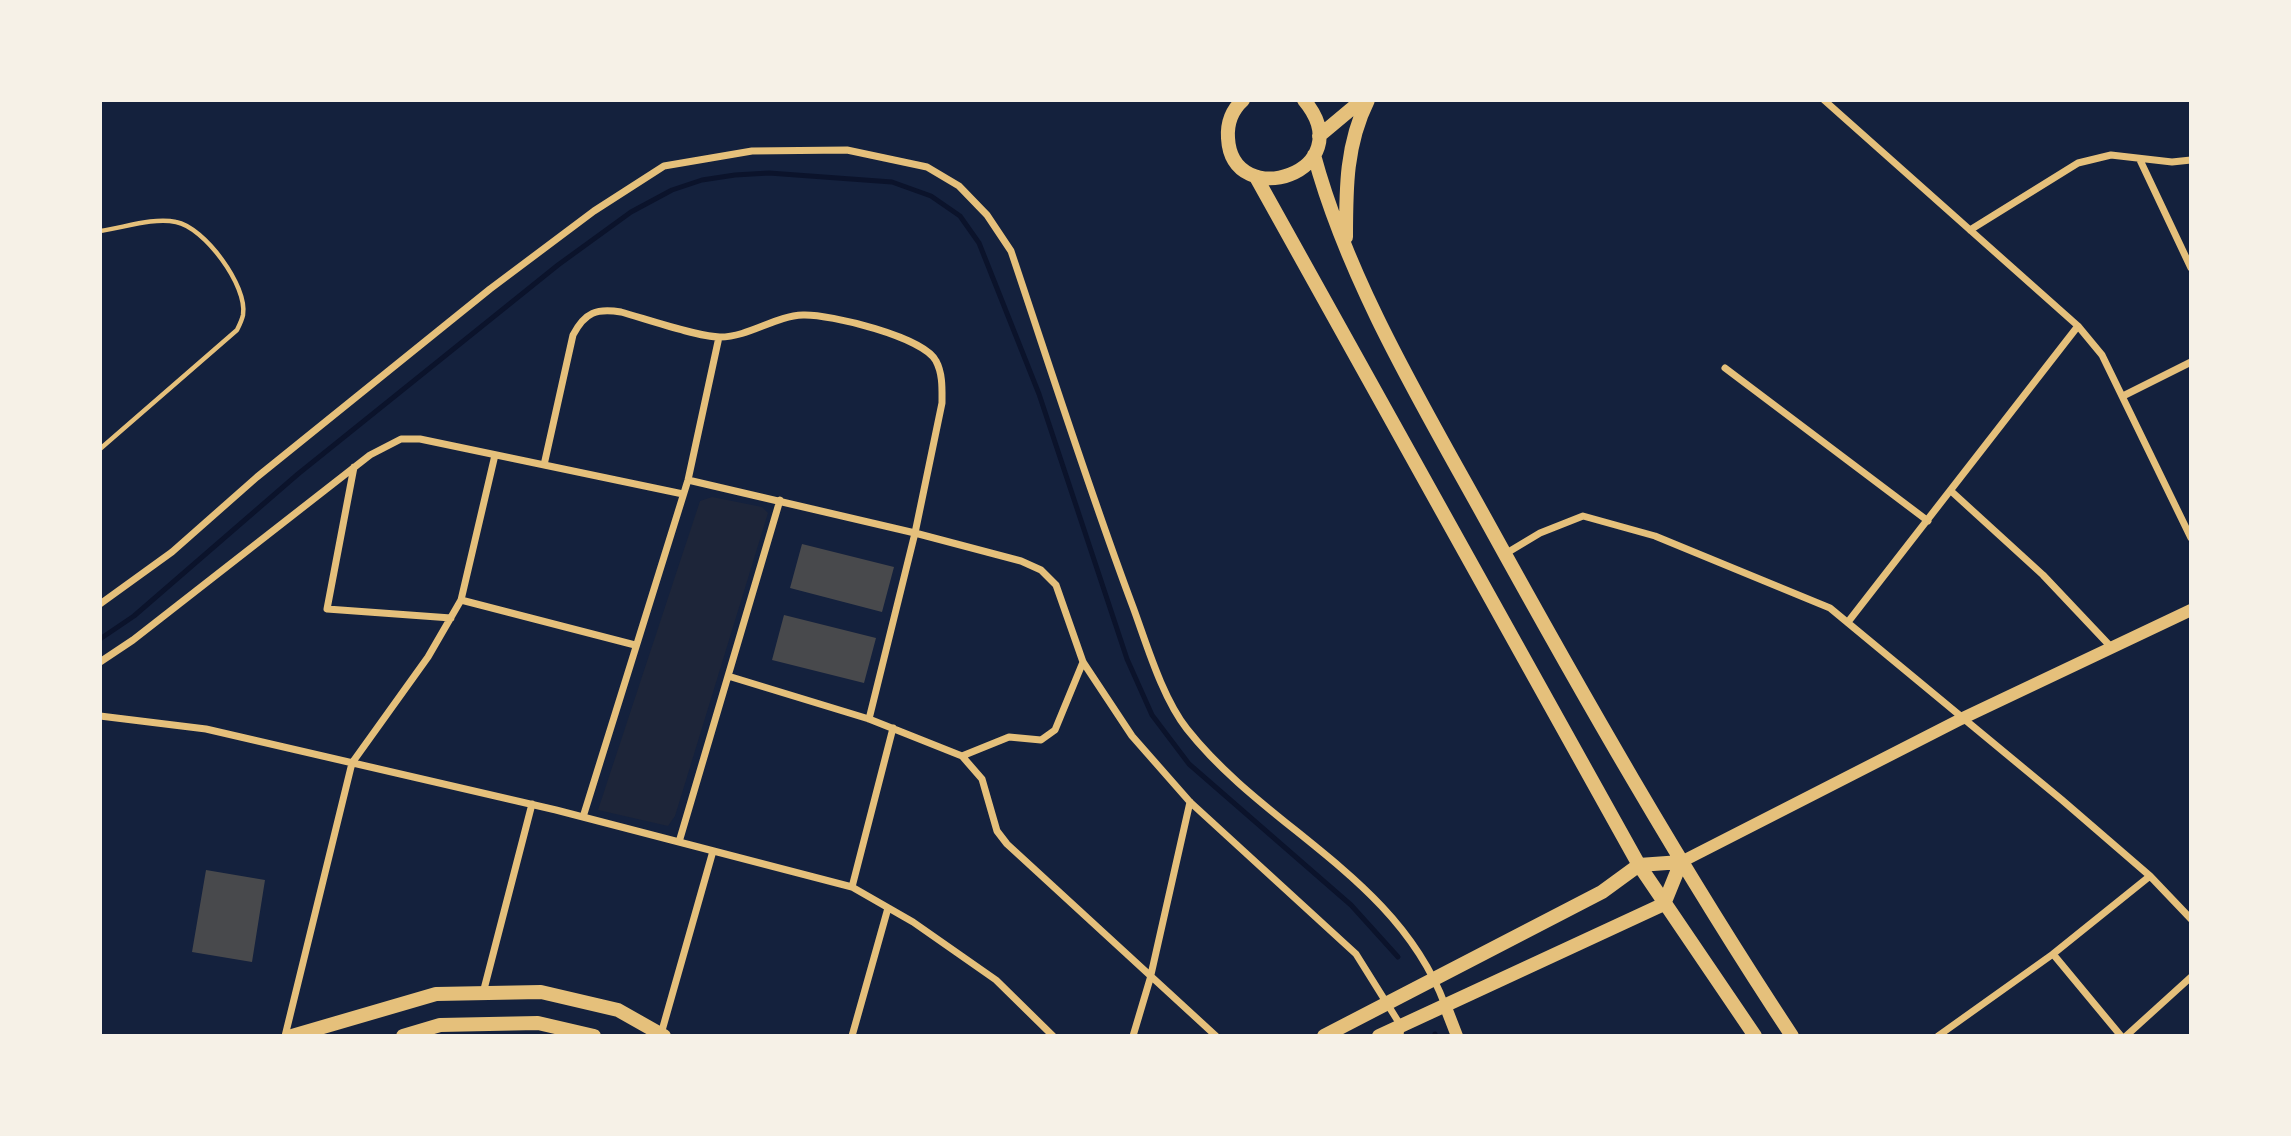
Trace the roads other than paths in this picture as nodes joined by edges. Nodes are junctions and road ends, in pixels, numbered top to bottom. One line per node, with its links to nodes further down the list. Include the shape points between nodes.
1 (1227, 100): 7 (main road)
2 (1243, 100): 7 (main road)
3 (1304, 100): 8 (main road, via 1318,122)
4 (1362, 100): 8 (main road)
5 (1368, 100): 15 (main road, via 1357,122 1346,176)
6 (1825, 100): 13 (street)
7 (1232, 114): 12 (main road, via 1227,128 1234,158)
8 (1319, 135): 9 (main road)
9 (1314, 155): 12 (main road, via 1295,174 1269,180); 15 (main road, via 1325,197)
10 (2140, 160): 11 (street); 13 (street, via 2111,155 2078,163); 16 (street)
11 (2191, 160)
12 (1256, 177): 56 (main road)
13 (1970, 230): 17 (street)
14 (100, 231): 22 (lane, via 167,220 193,229 222,258 242,299 243,314 237,330)
15 (1346, 245): 33 (main road, via 1440,437)
16 (2191, 268)
17 (2078, 326): 21 (street, via 2102,355); 27 (street)
18 (719, 337): 24 (street, via 613,311 592,312 580,321 573,335); 26 (street); 31 (street, via 803,315 892,333 928,351 942,383 942,403)
19 (2191, 362): 21 (street)
20 (1725, 368): 30 (street)
21 (2123, 396): 32 (street)
22 (100, 449)
23 (495, 455): 24 (street); 25 (street, via 401,439); 34 (street)
24 (544, 465): 28 (street)
25 (354, 467): 37 (street, via 327,609); 41 (street)
26 (688, 480): 28 (street); 29 (street)
27 (1951, 491): 30 (street); 40 (street, via 2043,575)
28 (683, 494): 39 (street)
29 (780, 500): 31 (street); 43 (street)
30 (1928, 521): 38 (street)
31 (915, 533): 42 (street, via 1041,570 1056,585); 45 (street)
32 (2191, 538)
33 (1505, 554): 38 (street, via 1540,533 1583,516 1655,536 1758,575 1830,608); 55 (main road)
34 (461, 600): 37 (street); 39 (street)
35 (100, 604): 65 (street, via 172,552 257,477 490,289 594,211 664,166 752,151 847,150 927,167 959,186 987,215 1011,251 1111,547 1160,677 1185,727 1235,779 1334,859 1401,927)
36 (2191, 610): 40 (street)
37 (450, 618): 49 (street, via 428,657)
38 (1848, 622): 46 (street)
39 (635, 645): 52 (street)
40 (2112, 648): 46 (street)
41 (100, 662)
42 (1083, 662): 48 (street, via 1048,737 1009,737); 50 (street, via 1132,736)
43 (728, 676): 45 (street); 53 (street)
44 (100, 716): 49 (street, via 206,729)
45 (869, 719): 47 (street)
46 (1961, 719): 55 (street); 57 (street)
47 (893, 728): 48 (street); 58 (street)
48 (961, 756): 64 (street, via 982,779 997,831 1007,844)
49 (352, 763): 51 (street); 72 (street)
50 (1190, 803): 64 (street); 67 (street, via 1356,954)
51 (532, 804): 52 (street); 66 (street)
52 (583, 817): 53 (street)
53 (679, 842): 54 (street)
54 (713, 851): 58 (street); 71 (street)
55 (1681, 862): 56 (main road); 59 (main road); 84 (main road)
56 (1639, 865): 59 (main road); 65 (main road, via 1602,892)
57 (2150, 876): 61 (street); 62 (street)
58 (852, 887): 60 (street)
59 (1664, 904): 68 (main road); 83 (main road)
60 (888, 908): 76 (street); 77 (street, via 996,980)
61 (2191, 919)
62 (2053, 954): 85 (street); 86 (street)
63 (2191, 977): 87 (street)
64 (1150, 979): 78 (street); 79 (street)
65 (1435, 979): 67 (main road); 68 (street)
66 (482, 993): 71 (main road, via 541,992 618,1010); 73 (main road, via 436,994)
67 (1387, 1003): 69 (street); 80 (main road)
68 (1445, 1005): 69 (main road); 82 (street)
69 (1400, 1031): 81 (main road)
70 (418, 1034): 74 (main road); 75 (main road, via 440,1025 538,1023)
71 (662, 1035)
72 (285, 1036)
73 (292, 1036)
74 (403, 1036)
75 (594, 1036)
76 (852, 1036)
77 (1053, 1036)
78 (1133, 1036)
79 (1216, 1036)
80 (1324, 1036)
81 (1379, 1036)
82 (1457, 1036)
83 (1755, 1036)
84 (1792, 1036)
85 (1938, 1036)
86 (2121, 1036)
87 (2126, 1036)

